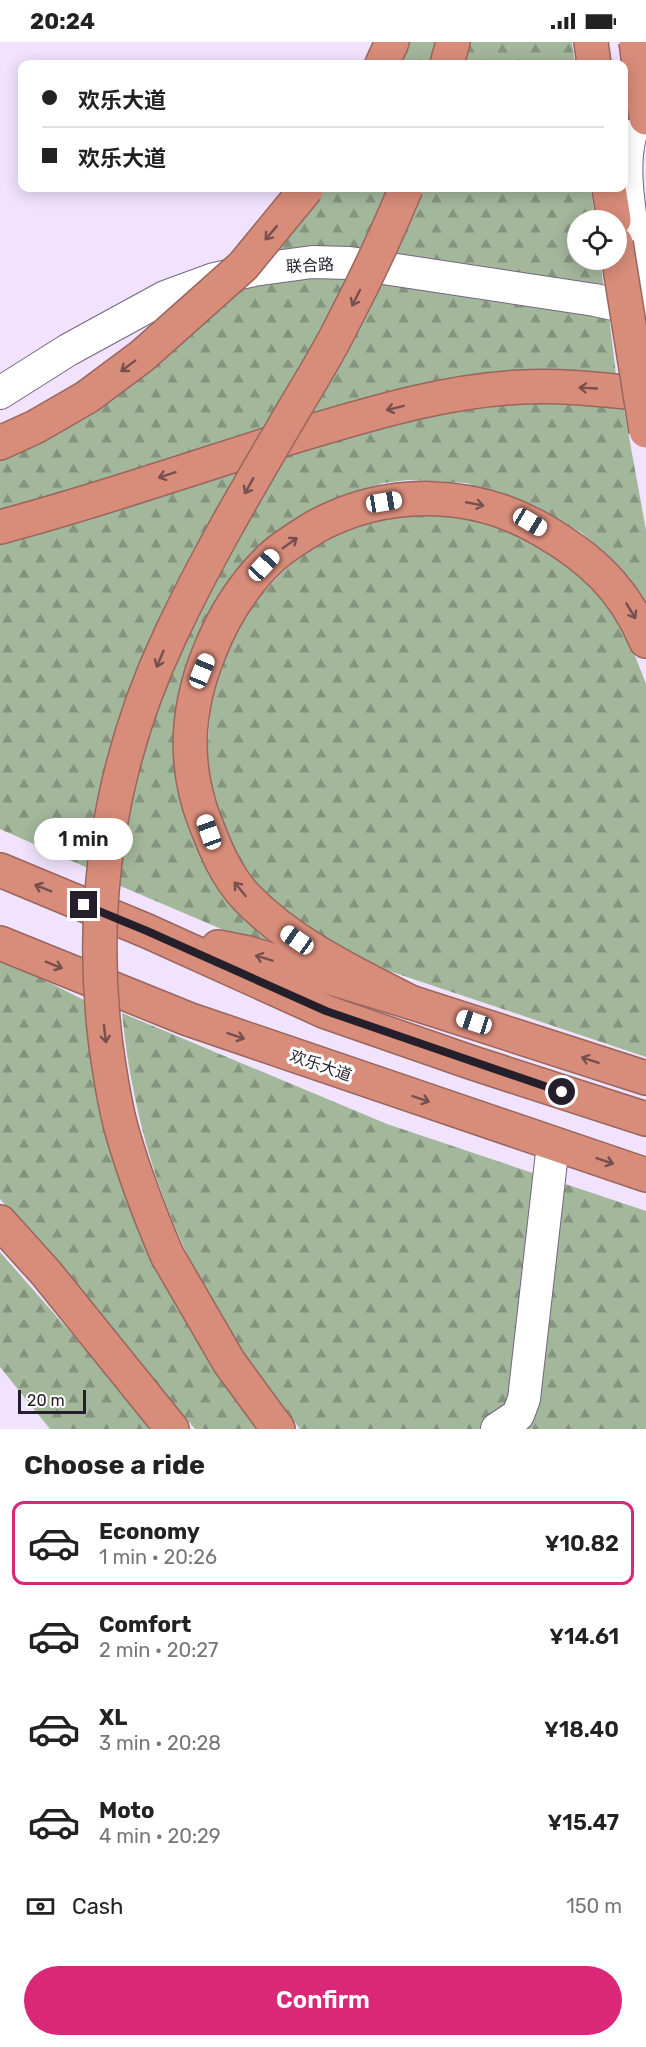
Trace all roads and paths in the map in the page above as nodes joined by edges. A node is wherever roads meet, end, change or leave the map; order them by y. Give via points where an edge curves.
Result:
1 (392, 42) edge
2 (453, 42) edge
3 (591, 42) edge
4 (636, 42) edge
5 (384, 60) edge
6 (448, 60) edge
7 (593, 60) edge
8 (646, 105) edge
9 (646, 118) edge
10 (628, 148) edge
11 (304, 192) edge
12 (404, 192) edge
13 (610, 192) edge
14 (628, 192) edge
15 (612, 210) edge
16 (620, 270) edge
17 (640, 309) edge
18 (0, 393) edge
19 (646, 394) edge
20 (646, 432) edge
21 (0, 443) edge
22 (0, 527) edge
23 (646, 641) edge
24 (0, 870) edge
25 (147, 931) junction
26 (0, 943) edge
27 (410, 1002) junction
28 (646, 1078) edge
29 (646, 1119) edge
30 (553, 1144) junction
31 (646, 1175) edge
32 (0, 1222) edge
33 (513, 1424) edge
34 (172, 1429) edge
35 (278, 1429) edge

1 - 5 highway
2 - 6 highway
3 - 7 highway
4 - 9 highway, bridge
8 - 10 street via 634,125
11 -> 21 highway, bridge via 243,266 142,356 87,397
12 -> 35 highway, bridge via 342,325 252,480 174,627 140,707 122,766 104,868 99,972 111,1080 121,1129 167,1255 229,1362
13 - 15 highway
14 - 17 street
16 - 20 highway, bridge
17 - 18 street, 联合路 via 350,263 294,264 214,279 165,297
19 -> 22 highway via 523,387 417,403
27 -> 23 highway via 344,968 276,925 245,896 224,868 196,791 189,733 202,671 237,597 274,555 334,517 362,507 412,498 453,500 493,507 530,522 568,545 597,567 618,590
25 -> 24 highway
27 -> 25 highway via 248,953
25 - 29 highway via 326,1011
26 -> 30 highway, 欢乐大道 via 188,1020
28 -> 27 highway
30 -> 31 highway, 欢乐大道
30 - 33 street via 524,1399
32 - 34 highway via 46,1272

